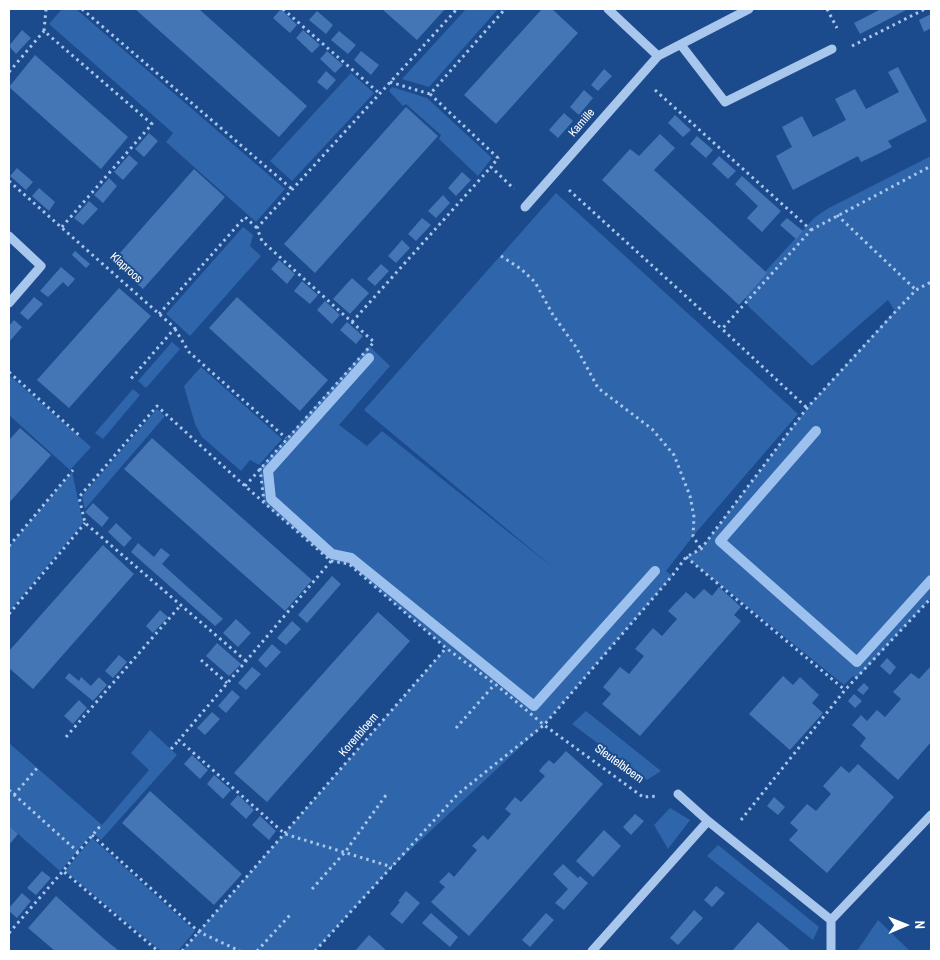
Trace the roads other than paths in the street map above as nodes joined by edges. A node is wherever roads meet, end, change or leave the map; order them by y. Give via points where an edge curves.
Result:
1 (608, 9) edge
2 (749, 9) edge
3 (681, 44) junction
4 (832, 49) road end
5 (658, 56) junction
6 (527, 205) road end
7 (9, 236) edge
8 (9, 303) edge
9 (678, 794) road end
10 (931, 815) edge
11 (708, 821) junction
12 (832, 920) junction
13 (592, 951) edge
14 (831, 951) edge

1 - 5 street
2 - 3 street, Kamille
3 - 4 street via 725,102
3 - 5 street, Kamille
5 - 6 street, Kamille
7 - 8 street via 41,266
9 - 11 street
10 - 12 street
11 - 12 street
11 - 13 street
12 - 14 street

